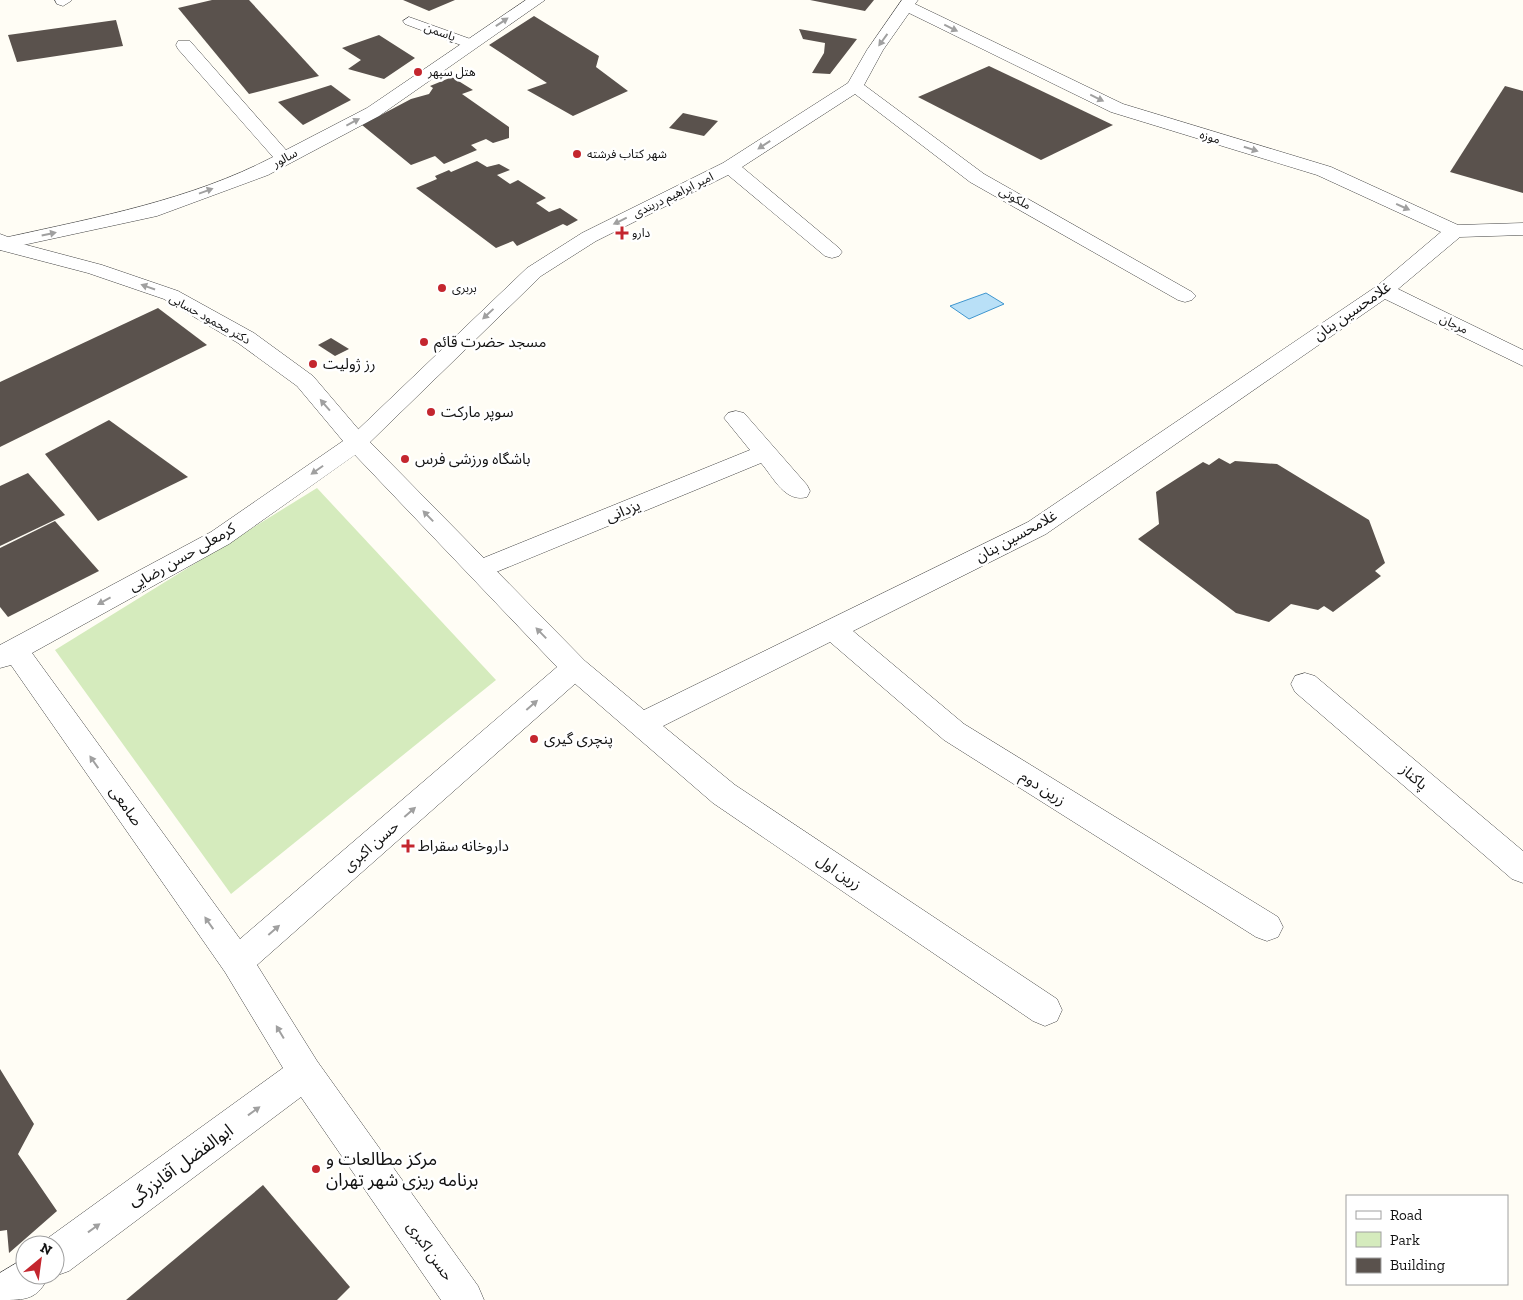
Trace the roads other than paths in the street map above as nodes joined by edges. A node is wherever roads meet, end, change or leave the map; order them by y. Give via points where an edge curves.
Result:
1 (536, 0) edge
2 (908, 3) edge
3 (410, 21) dead end
4 (184, 44) dead end
5 (471, 44) junction
6 (856, 86) junction
7 (284, 159) junction
8 (730, 167) junction
9 (1523, 229) edge
10 (1455, 231) junction
11 (0, 243) edge
12 (832, 252) dead end
13 (1384, 290) junction
14 (1184, 296) dead end
15 (1523, 359) edge
16 (736, 418) dead end
17 (357, 442) junction
18 (765, 453) junction
19 (798, 491) dead end
20 (480, 570) junction
21 (833, 629) junction
22 (7, 654) edge
23 (575, 668) junction
24 (1306, 684) dead end
25 (640, 724) junction
26 (1523, 870) edge
27 (1267, 927) dead end
28 (237, 962) junction
29 (1045, 1010) dead end
30 (305, 1073) junction
31 (65, 1250) edge
32 (16, 1285) edge
33 (0, 1297) edge
34 (464, 1300) edge

5 -> 1 street, سالور
2 -> 6 street, امیر ابراهیم دربندی via 875,50
2 -> 10 street, موزه via 1117,108 1324,171
3 - 5 lane, یاسمن
4 - 7 street
7 -> 5 street, سالور via 373,112
6 -> 8 street, امیر ابراهیم دربندی
6 - 14 street, ملکوتی via 977,178
11 -> 7 street, سالور via 150,212 261,171
8 - 12 street
8 -> 17 street, امیر ابراهیم دربندی via 589,236 534,272
9 - 10 street, موزه
10 - 13 street, غلامحسین بنان
17 -> 11 street, دکتر محمود حسابی via 305,381 246,338 179,300 95,269
13 - 15 street, مرجان
13 - 21 street, غلامحسین بنان via 1037,528
16 - 18 street
20 -> 17 street
17 -> 22 street, کرمعلی حسن رضایی via 220,538
18 - 19 street
18 - 20 street, یزدانی
23 -> 20 street
21 - 25 street, غلامحسین بنان
21 - 27 street, زرین دوم via 954,732
28 -> 22 street, صامعی
23 - 25 street
28 -> 23 street, حسن اکبری
24 - 26 street, پاکناز
25 - 29 street, زرین اول via 724,794
30 -> 28 street, حسن اکبری
31 -> 30 street, ابوالفضل آقابزرگی
30 - 34 street, حسن اکبری
32 - 33 street

